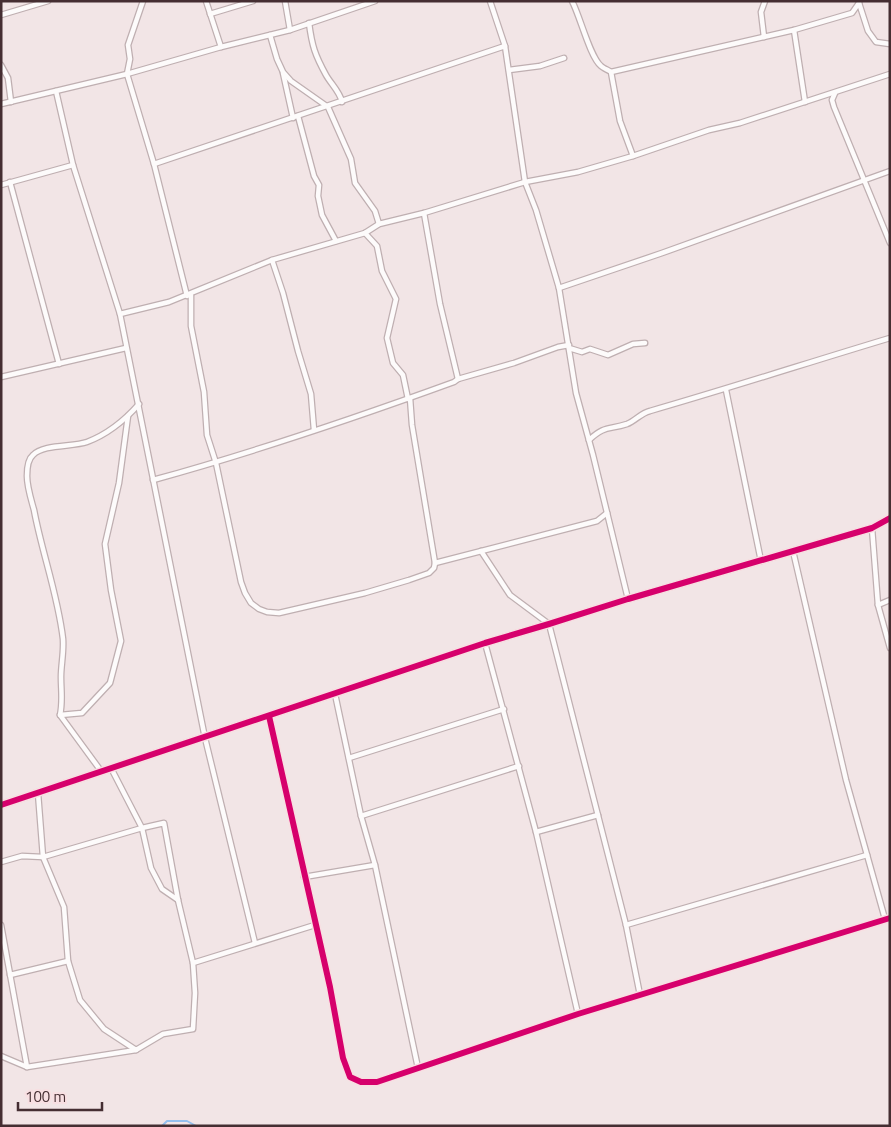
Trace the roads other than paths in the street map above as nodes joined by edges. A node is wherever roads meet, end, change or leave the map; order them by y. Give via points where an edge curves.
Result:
1 (48, 1) edge
2 (143, 1) edge
3 (206, 1) edge
4 (253, 1) edge
5 (285, 1) edge
6 (375, 1) edge
7 (490, 1) edge
8 (572, 1) edge
9 (765, 1) edge
10 (859, 2) edge
11 (362, 3) edge
12 (1, 14) edge
13 (210, 14) junction
14 (309, 23) junction
15 (290, 30) junction
16 (794, 30) junction
17 (270, 35) junction
18 (764, 37) junction
19 (890, 44) edge
20 (505, 46) junction
21 (221, 47) junction
22 (564, 58) dead end
23 (1, 65) edge
24 (509, 70) junction
25 (283, 72) junction
26 (611, 72) junction
27 (127, 74) junction
28 (890, 74) edge
29 (56, 91) junction
30 (835, 93) junction
31 (11, 102) junction
32 (342, 102) junction
33 (805, 102) junction
34 (1, 104) edge
35 (328, 107) junction
36 (296, 117) junction
37 (632, 156) junction
38 (154, 164) junction
39 (73, 165) junction
40 (890, 171) edge
41 (10, 182) junction
42 (525, 182) junction
43 (863, 182) junction
44 (1, 184) edge
45 (424, 213) junction
46 (379, 224) junction
47 (365, 233) junction
48 (336, 241) junction
49 (890, 243) edge
50 (272, 260) junction
51 (559, 288) junction
52 (189, 295) junction
53 (120, 314) junction
54 (890, 338) edge
55 (645, 343) dead end
56 (569, 347) junction
57 (126, 348) junction
58 (59, 364) junction
59 (1, 377) edge
60 (458, 378) junction
61 (726, 390) junction
62 (409, 398) junction
63 (139, 404) junction
64 (128, 416) junction
65 (314, 430) junction
66 (589, 440) junction
67 (216, 463) junction
68 (153, 480) junction
69 (607, 513) junction
70 (890, 518) edge
71 (872, 528) junction
72 (481, 551) junction
73 (793, 551) junction
74 (761, 560) junction
75 (435, 562) junction
76 (628, 599) junction
77 (890, 600) edge
78 (878, 604) junction
79 (549, 624) junction
80 (485, 643) junction
81 (890, 648) edge
82 (335, 694) junction
83 (504, 710) junction
84 (60, 715) junction
85 (269, 716) junction
86 (204, 738) junction
87 (349, 758) junction
88 (519, 766) junction
89 (111, 768) junction
90 (101, 771) junction
91 (38, 794) junction
92 (1, 806) edge
93 (361, 816) junction
94 (598, 816) junction
95 (142, 828) junction
96 (536, 832) junction
97 (867, 855) junction
98 (43, 857) junction
99 (1, 862) edge
100 (375, 865) junction
101 (304, 877) junction
102 (178, 900) junction
103 (887, 918) edge
104 (1, 925) edge
105 (315, 925) junction
106 (626, 925) junction
107 (255, 943) junction
108 (68, 961) junction
109 (193, 963) junction
110 (10, 975) junction
111 (640, 995) junction
112 (578, 1014) junction
113 (136, 1050) junction
114 (1, 1056) edge
115 (27, 1067) junction
116 (418, 1068) junction

1 - 12 street
2 - 27 street via 128,45
3 - 13 street
4 - 13 street
5 - 15 street
6 - 11 street
7 - 20 street
8 - 26 street via 600,66
9 - 18 street via 761,12
10 - 16 street via 852,14
10 - 19 street via 868,31 876,42
11 - 14 street
13 - 21 street
14 - 15 street
14 - 32 street via 312,46
15 - 17 street
16 - 18 street
16 - 33 street
17 - 21 street
17 - 25 street
18 - 26 street
20 - 24 street
20 - 32 street
21 - 27 street
22 - 24 street via 540,66
23 - 31 street via 8,78
24 - 42 street
25 - 35 street
25 - 36 street
26 - 37 street via 620,121
27 - 29 street
27 - 38 street
28 - 30 street
29 - 31 street
29 - 39 street
30 - 33 street
30 - 43 street via 834,107
31 - 34 street
32 - 35 street
33 - 37 street
35 - 36 street
35 - 46 street via 351,159 355,183 375,212
36 - 38 street
36 - 48 street via 319,185 322,215
37 - 42 street via 578,172
38 - 52 street
39 - 41 street
39 - 53 street
40 - 43 street
41 - 44 street
41 - 58 street
42 - 45 street
42 - 51 street
43 - 49 street
43 - 51 street
45 - 46 street
45 - 60 street via 440,304
46 - 47 street
47 - 48 street
47 - 62 street via 377,246 382,271 396,299 387,338 393,363 403,375
48 - 50 street
50 - 52 street
50 - 65 street via 311,394
51 - 56 street
52 - 53 street
52 - 67 street via 191,326 204,392 207,435
53 - 57 street
54 - 61 street
55 - 56 street via 633,344 608,355
56 - 60 street via 558,347
56 - 66 street via 576,393
57 - 58 street
57 - 63 street
58 - 59 street
60 - 62 street
61 - 66 street via 648,411 628,424 598,431
61 - 74 street
62 - 65 street
62 - 75 street
63 - 64 street
63 - 68 street
64 - 84 street via 119,483 105,544 121,641 110,683 82,713
64 - 84 street via 103,435 86,442 42,449 29,461 27,478 63,640
65 - 67 street
66 - 69 street
67 - 68 street
67 - 75 street via 241,582 251,603 259,609 279,613 365,593 429,573
68 - 86 street
69 - 72 street via 597,521
69 - 76 street
70 - 71 street
71 - 73 street
71 - 78 street
72 - 75 street
72 - 79 street via 510,595
73 - 74 street
73 - 97 street via 846,780
74 - 76 street
76 - 79 street
77 - 78 street
78 - 81 street
79 - 80 street
79 - 94 street
80 - 82 street
80 - 83 street
82 - 85 street
82 - 87 street
83 - 87 street
83 - 88 street
84 - 90 street
85 - 86 street
85 - 101 street
86 - 89 street
86 - 107 street
87 - 93 street
88 - 93 street
88 - 96 street
89 - 90 street
89 - 95 street
90 - 91 street
91 - 92 street
91 - 98 street
93 - 100 street
94 - 96 street
94 - 106 street
95 - 98 street
95 - 102 street via 154,875 162,889
95 - 102 street via 164,823
96 - 112 street
97 - 103 street
97 - 106 street
98 - 99 street via 22,856
98 - 108 street via 64,908
100 - 101 street
100 - 116 street
101 - 105 street
102 - 109 street
103 - 111 street
104 - 110 street
105 - 107 street
105 - 116 street via 343,1058 350,1077 361,1082 377,1082
106 - 111 street
107 - 109 street
108 - 110 street
108 - 113 street via 80,1000 104,1029
109 - 113 street via 192,1029 163,1034
110 - 115 street
111 - 112 street
112 - 116 street
113 - 115 street
114 - 115 street

